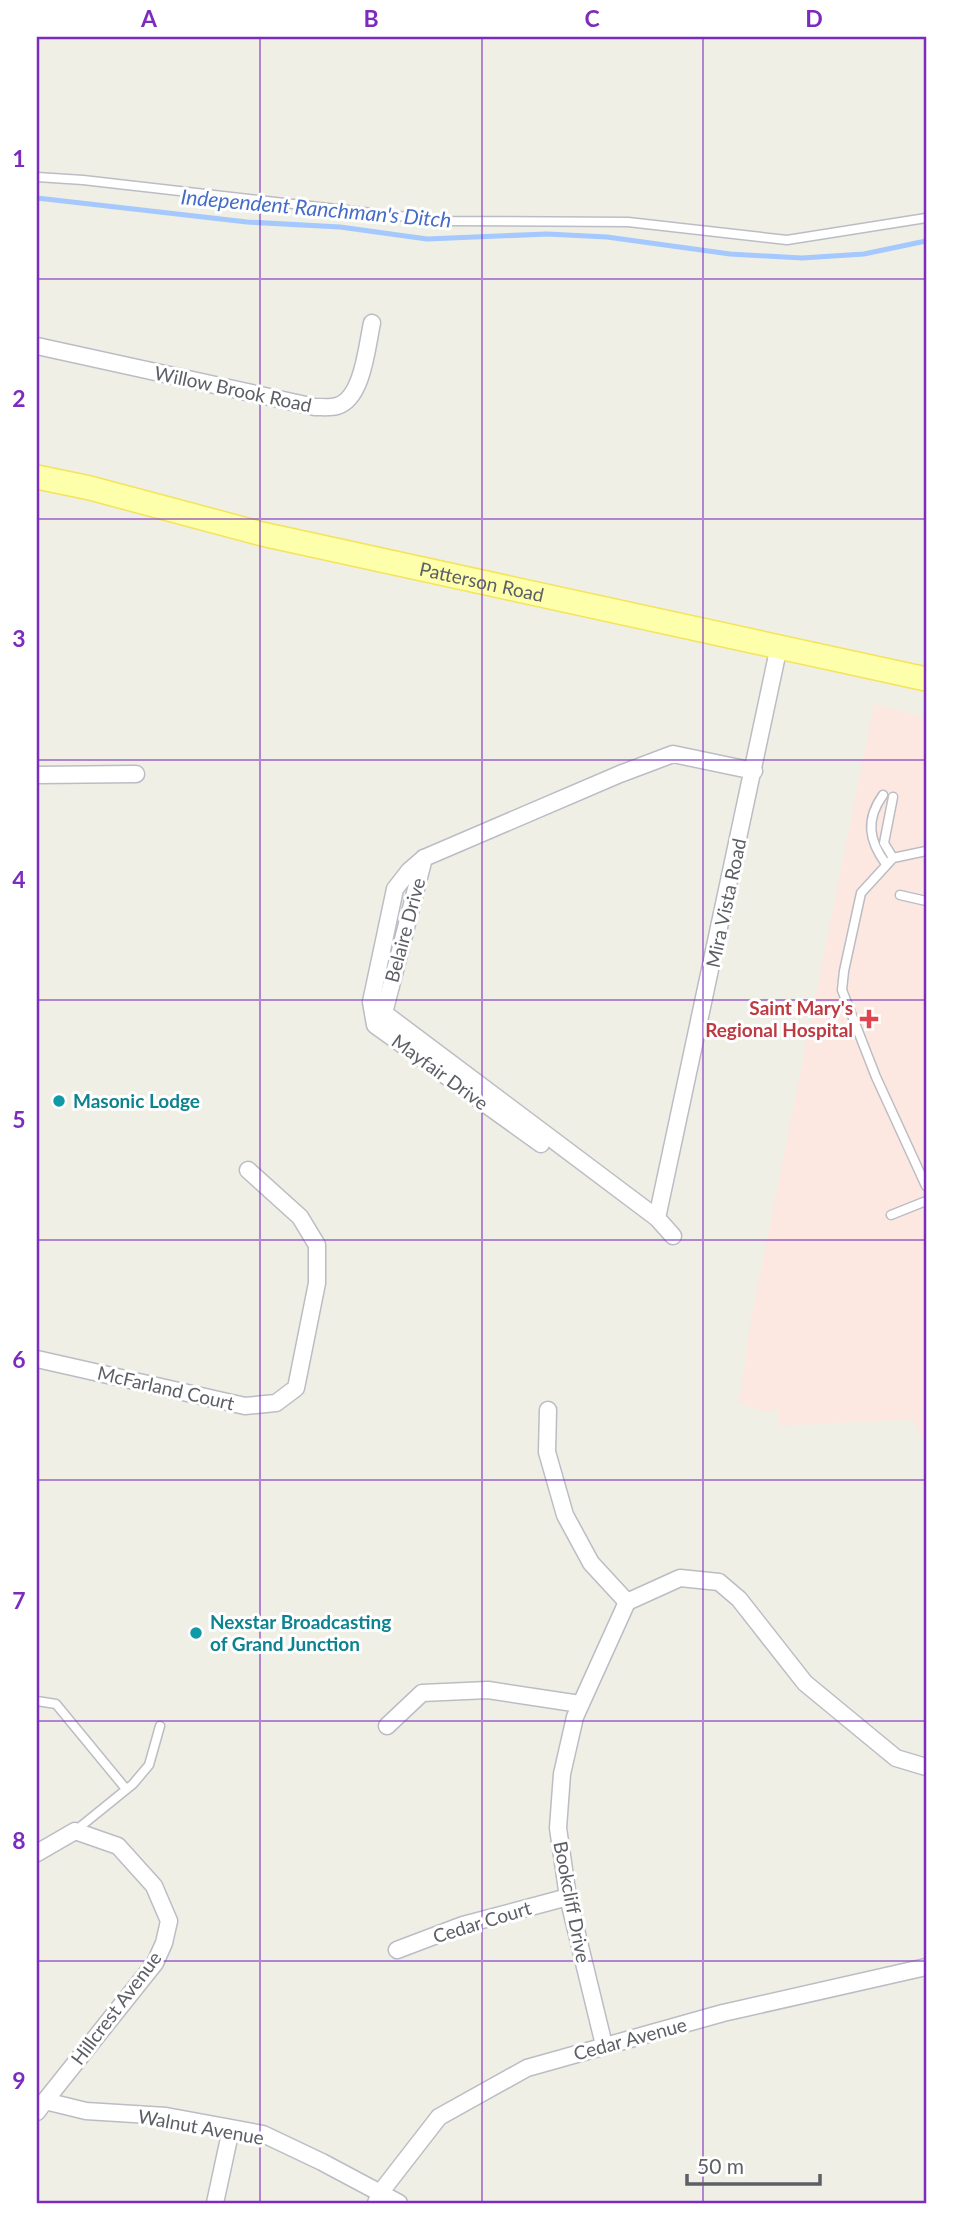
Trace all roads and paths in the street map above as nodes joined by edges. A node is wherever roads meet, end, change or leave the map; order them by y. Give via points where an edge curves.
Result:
1 (37, 177) edge
2 (926, 218) edge
3 (372, 323) dead end
4 (37, 346) edge
5 (37, 477) edge
6 (779, 646) junction
7 (926, 680) edge
8 (754, 771) junction
9 (136, 774) dead end
10 (37, 775) edge
11 (926, 851) edge
12 (893, 858) junction
13 (886, 864) junction
14 (900, 895) dead end
15 (926, 901) edge
16 (248, 1170) dead end
17 (926, 1186) edge
18 (926, 1201) edge
19 (891, 1215) dead end
20 (657, 1218) junction
21 (673, 1236) dead end
22 (37, 1359) edge
23 (548, 1410) dead end
24 (627, 1602) junction
25 (37, 1701) edge
26 (580, 1704) junction
27 (160, 1726) dead end
28 (387, 1726) dead end
29 (926, 1767) edge
30 (126, 1789) junction
31 (75, 1831) junction
32 (37, 1853) edge
33 (568, 1898) junction
34 (397, 1950) dead end
35 (926, 1967) edge
36 (604, 2045) junction
37 (41, 2107) edge
38 (231, 2129) junction
39 (378, 2198) edge
40 (215, 2203) edge
41 (399, 2203) edge

1 - 2 lane via 443,221 628,222 787,240
3 - 4 street, Willow Brook Road via 361,377 351,396 339,406 315,407
5 - 6 main road, Patterson Road via 261,534
6 - 7 main road, Patterson Road
6 - 8 street, Mira Vista Road
8 - 20 street, Mira Vista Road
8 - 20 street, Belaire Drive via 673,754 424,858 384,1013
9 - 10 street
11 - 12 lane
12 - 13 lane
12 - 13 lane via 884,843 888,797 876,805 871,835
13 - 17 lane via 858,902 842,990
14 - 15 lane
16 - 22 street, McFarland Court via 300,1217 317,1245 317,1283 296,1388 276,1403 245,1406
18 - 19 lane
20 - 21 street
23 - 24 street via 547,1452 565,1515 591,1563
24 - 26 street, Bookcliff Drive
24 - 29 street via 680,1578 719,1582 739,1599 805,1683 896,1758
25 - 30 lane via 56,1704
26 - 28 street via 488,1690 422,1693
26 - 33 street, Bookcliff Drive via 562,1774 558,1828
27 - 30 lane via 149,1765
30 - 31 lane
31 - 32 street
31 - 37 street, Hillcrest Avenue via 118,1846 154,1886 169,1921 155,1963
33 - 34 street, Cedar Court via 463,1925
33 - 36 street, Bookcliff Drive
35 - 36 street, Cedar Avenue
36 - 39 street, Cedar Avenue via 527,2068 439,2117
37 - 38 street, Walnut Avenue via 166,2116
38 - 39 street, Walnut Avenue via 263,2134 322,2162
38 - 40 street
39 - 41 street, Walnut Avenue

